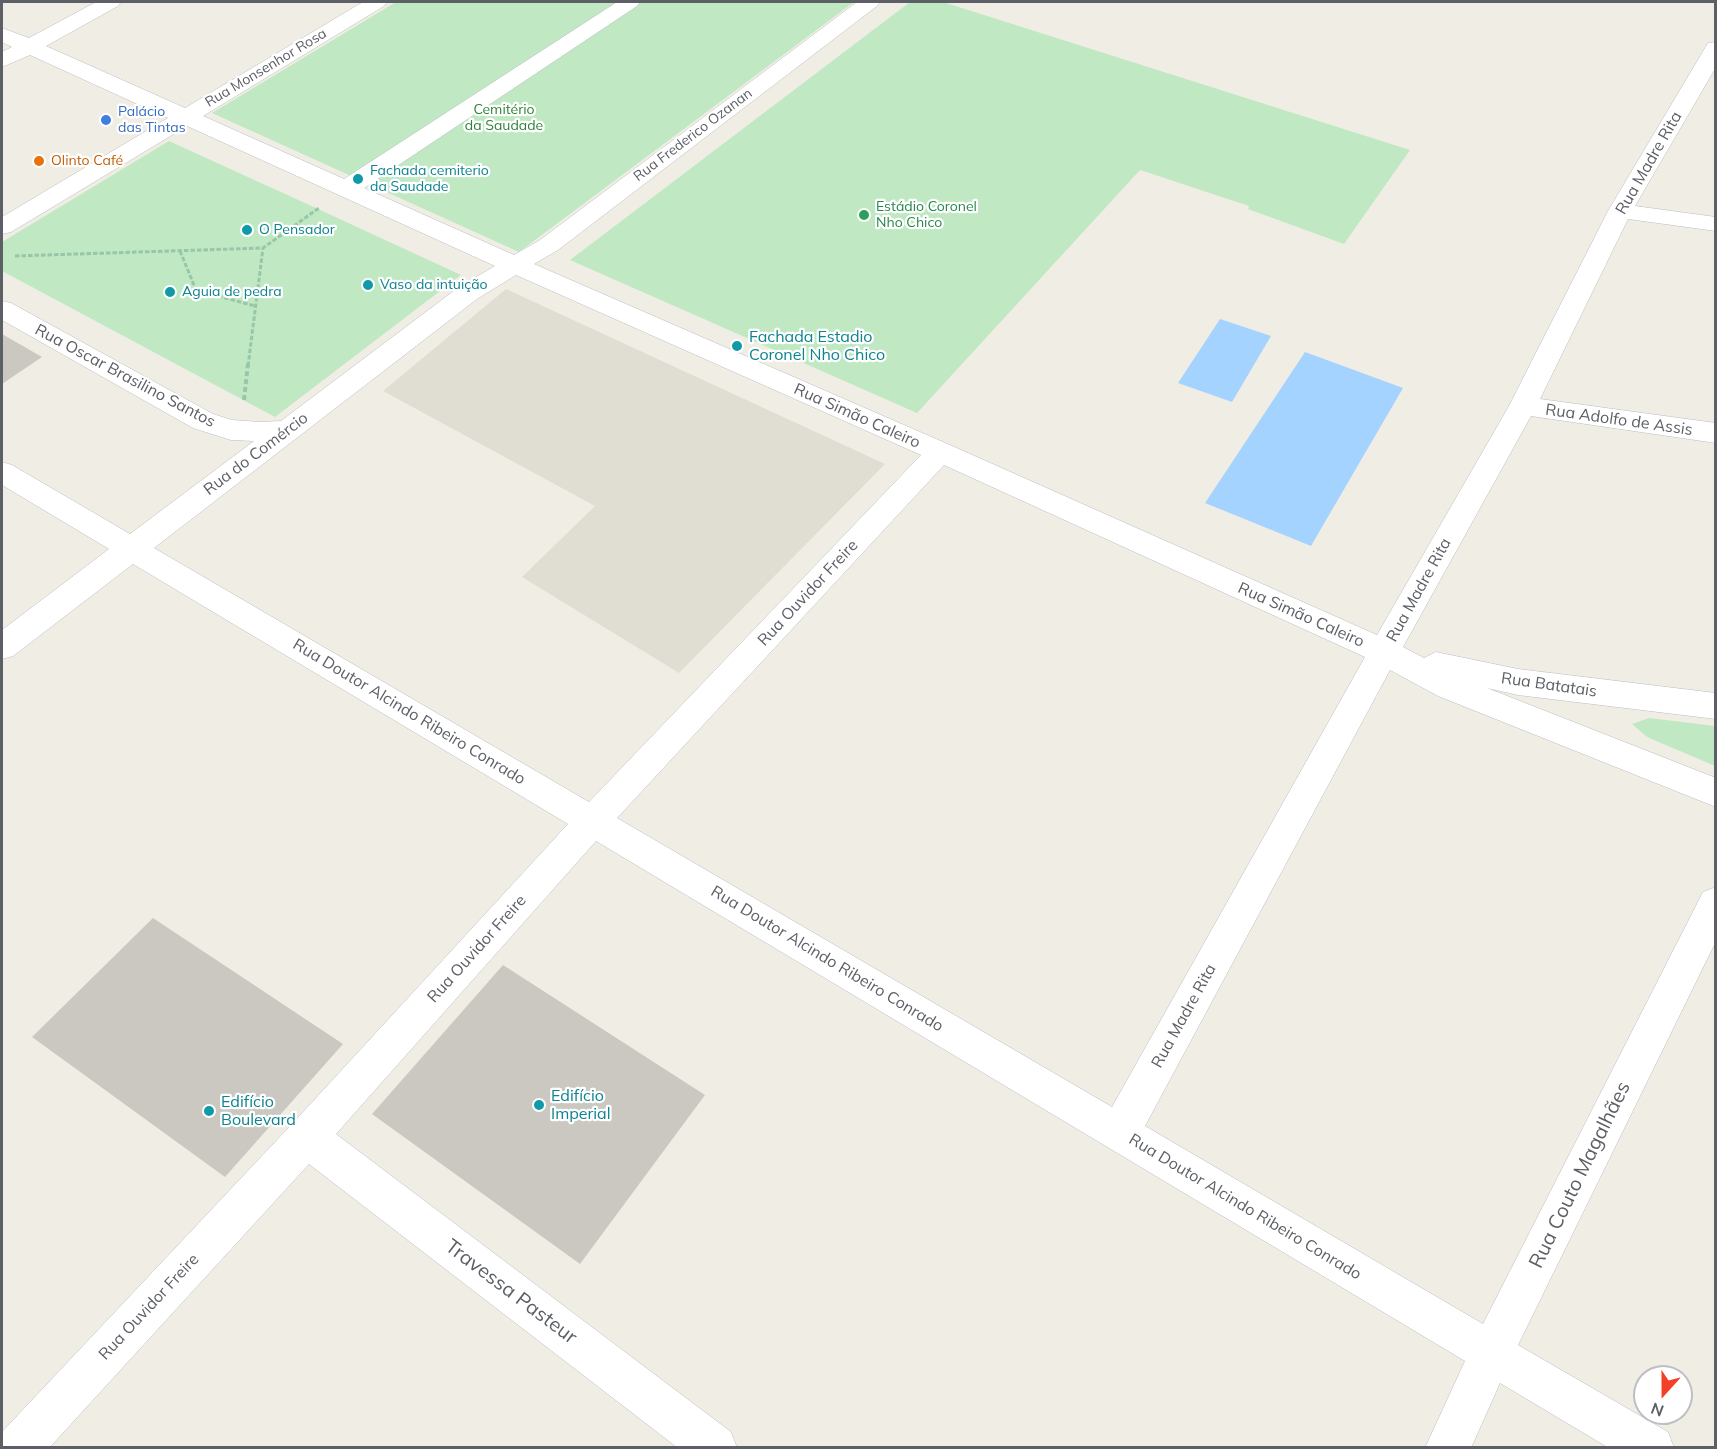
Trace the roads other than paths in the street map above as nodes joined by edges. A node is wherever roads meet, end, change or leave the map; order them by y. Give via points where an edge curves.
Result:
1 (111, 2) edge
2 (377, 2) edge
3 (630, 2) edge
4 (870, 2) edge
5 (2, 34) edge
6 (29, 46) junction
7 (1716, 48) edge
8 (2, 61) edge
9 (186, 116) junction
10 (346, 189) junction
11 (1620, 211) junction
12 (1716, 224) edge
13 (2, 226) edge
14 (514, 265) junction
15 (2, 309) edge
16 (1523, 406) junction
17 (287, 430) junction
18 (1716, 433) edge
19 (940, 453) junction
20 (2, 472) edge
21 (132, 549) junction
22 (2, 647) edge
23 (1384, 652) junction
24 (1716, 706) edge
25 (1716, 793) edge
26 (592, 821) junction
27 (1716, 903) edge
28 (1120, 1132) junction
29 (307, 1137) junction
30 (1491, 1354) junction
31 (18, 1448) edge
32 (715, 1448) edge
33 (1447, 1448) edge
34 (1652, 1448) edge

1 - 6 street
2 - 9 street, Rua Monsenhor Rosa
3 - 10 street
4 - 14 street, Rua Frederico Ozanan via 549,245
5 - 6 street, Rua Simão Caleiro
6 - 8 street
6 - 9 street, Rua Simão Caleiro
7 - 11 street, Rua Madre Rita
9 - 10 street, Rua Simão Caleiro
9 - 13 street, Rua Monsenhor Rosa
10 - 14 street, Rua Simão Caleiro
11 - 12 street
11 - 16 street, Rua Madre Rita
14 - 17 street, Rua do Comércio via 468,293
14 - 19 street, Rua Simão Caleiro
15 - 17 street, Rua Oscar Brasilino Santos via 203,421 231,430
16 - 18 street, Rua Adolfo de Assis
16 - 23 street, Rua Madre Rita
17 - 21 street, Rua do Comércio
19 - 23 street, Rua Simão Caleiro
19 - 26 street, Rua Ouvidor Freire
20 - 21 street, Rua Doutor Alcindo Ribeiro Conrado
21 - 22 street, Rua do Comércio
21 - 26 street, Rua Doutor Alcindo Ribeiro Conrado
23 - 24 street, Rua Batatais via 1518,682
23 - 25 street, Rua Simão Caleiro via 1449,687
23 - 28 street, Rua Madre Rita
26 - 28 street, Rua Doutor Alcindo Ribeiro Conrado
26 - 29 street, Rua Ouvidor Freire
27 - 30 street, Rua Couto Magalhães
28 - 30 street, Rua Doutor Alcindo Ribeiro Conrado
29 - 31 street, Rua Ouvidor Freire
29 - 32 street, Travessa Pasteur
30 - 33 street, Rua Couto Magalhães
30 - 34 street, Rua Doutor Alcindo Ribeiro Conrado

